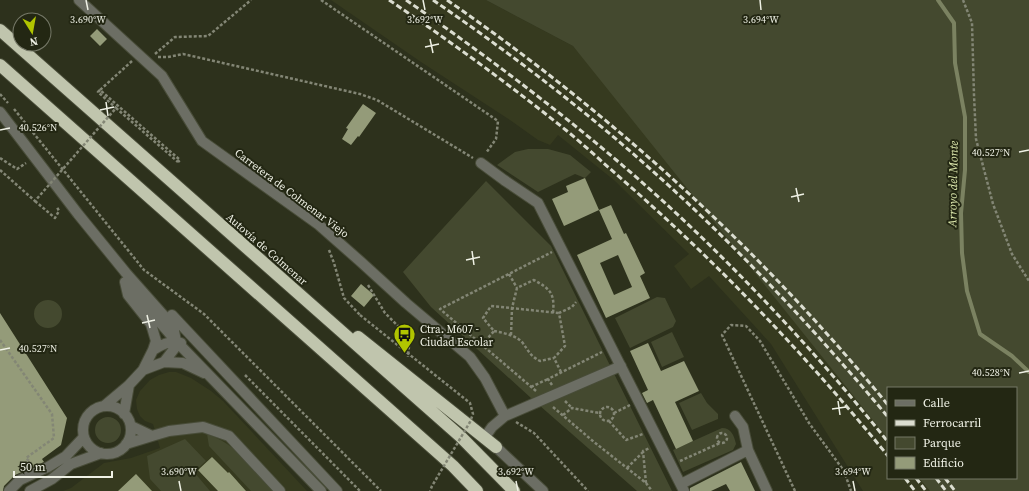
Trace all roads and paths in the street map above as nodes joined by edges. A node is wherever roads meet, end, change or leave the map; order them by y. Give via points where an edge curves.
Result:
1 (79, 0) edge
2 (251, 0) edge
3 (321, 0) edge
4 (963, 0) edge
5 (0, 30) edge
6 (139, 54) junction
7 (0, 65) edge
8 (99, 91) junction
9 (0, 94) edge
10 (116, 108) junction
11 (0, 112) edge
12 (0, 158) edge
13 (28, 162) dead end
14 (481, 163) junction
15 (0, 170) edge
16 (35, 201) junction
17 (78, 214) junction
18 (55, 218) dead end
19 (326, 244) dead end
20 (562, 247) junction
21 (258, 259) junction
22 (509, 274) junction
23 (367, 281) dead end
24 (1029, 281) edge
25 (125, 282) junction
26 (518, 288) junction
27 (584, 293) junction
28 (512, 308) junction
29 (553, 313) junction
30 (559, 313) junction
31 (494, 331) junction
32 (511, 335) junction
33 (0, 340) edge
34 (176, 341) junction
35 (482, 345) junction
36 (153, 350) junction
37 (408, 357) dead end
38 (554, 358) junction
39 (164, 362) junction
40 (621, 366) junction
41 (143, 370) junction
42 (561, 372) dead end
43 (244, 373) dead end
44 (209, 375) junction
45 (548, 379) dead end
46 (130, 385) junction
47 (531, 387) junction
48 (545, 399) junction
49 (638, 401) junction
50 (104, 406) junction
51 (599, 413) junction
52 (614, 413) junction
53 (124, 414) junction
54 (563, 415) junction
55 (505, 416) junction
56 (735, 416) dead end
57 (609, 421) junction
58 (131, 426) junction
59 (653, 430) junction
60 (152, 436) junction
61 (84, 437) junction
62 (484, 437) junction
63 (289, 441) junction
64 (659, 443) junction
65 (720, 443) dead end
66 (126, 444) junction
67 (496, 447) joint
68 (748, 450) junction
69 (643, 451) junction
70 (101, 453) junction
71 (671, 465) junction
72 (627, 468) junction
73 (38, 471) junction
74 (646, 483) junction
75 (682, 488) edge
76 (9, 491) edge
77 (30, 491) edge
78 (280, 491) edge
79 (321, 491) edge
80 (337, 491) edge
81 (360, 491) edge
82 (381, 491) edge
83 (430, 491) edge
84 (477, 491) edge
85 (514, 491) edge
86 (543, 491) edge
87 (588, 491) edge
88 (652, 491) edge
89 (767, 491) edge
90 (795, 491) edge
91 (851, 491) edge

1 - 6 street, Carretera de Colmenar Viejo
2 - 14 path via 208,36 175,37 153,56 183,54 360,94 377,100
3 - 14 path via 498,121 496,139
4 - 24 path via 972,23 976,139 993,204 1012,254
5 - 21 highway, Autovía de Colmenar
6 - 8 path
6 - 55 street, Carretera de Colmenar Viejo via 162,76 202,141 319,225 470,358 485,378
7 - 84 highway via 447,460
8 - 10 path
8 - 10 path, bridge via 180,160 178,162
9 - 82 path via 144,270 204,314
10 - 16 path, bridge
11 - 17 street
12 - 13 path via 17,169
14 - 20 street via 538,203
15 - 16 path, bridge
16 - 18 path
17 - 25 street
17 - 34 street via 173,326
17 - 63 street
19 - 83 path, bridge via 344,298 360,315 470,403 470,422
20 - 22 path
20 - 27 street
21 - 62 highway
21 - 85 highway, Autovía de Colmenar via 461,437
22 - 26 path
22 - 35 path via 440,309
23 - 37 path via 385,313 405,333 409,346
25 - 34 street
25 - 36 street via 128,295 151,324 156,341
26 - 28 path
26 - 29 path via 534,280 548,288 554,302
27 - 30 path via 572,307
27 - 40 street
28 - 29 path
28 - 31 path via 490,306 483,318
28 - 32 path
29 - 30 path
30 - 38 path via 565,346
31 - 32 path
31 - 35 path
32 - 38 path via 521,341 532,357 540,361
33 - 73 path via 52,414 54,438 26,458
34 - 36 street
34 - 39 street via 174,349
34 - 44 street
34 - 63 street via 194,347 266,426
35 - 47 path
36 - 41 street
38 - 42 path
39 - 41 street
39 - 44 street via 184,363
40 - 48 street
40 - 49 street
41 - 46 street
43 - 81 path
44 - 79 street
45 - 47 path
46 - 50 street
46 - 53 street
47 - 48 path
48 - 54 path
48 - 55 street
49 - 52 path
49 - 59 street
50 - 53 street via 120,410
50 - 61 street via 96,409 85,420
51 - 52 path via 607,407
51 - 54 path via 572,408
51 - 57 path via 602,420
52 - 57 path via 614,417
53 - 58 street
54 - 72 path
55 - 62 street
55 - 87 path via 534,433
56 - 68 street via 743,427
57 - 59 path via 626,440
58 - 60 street
58 - 66 street
59 - 64 street
60 - 66 street
60 - 78 street via 203,427 229,436
61 - 70 street via 94,450
61 - 73 street via 66,456
62 - 67 highway
63 - 80 street
64 - 69 path
64 - 71 street
65 - 71 path
66 - 70 street via 112,453
67 - 86 street
68 - 75 street
68 - 89 street
69 - 72 path
69 - 74 path
70 - 77 street via 71,464 52,479
71 - 75 street
72 - 74 path
73 - 76 street via 20,480
74 - 88 path
90 - 91 path via 722,335 731,325 746,326 760,341 809,424 844,471

